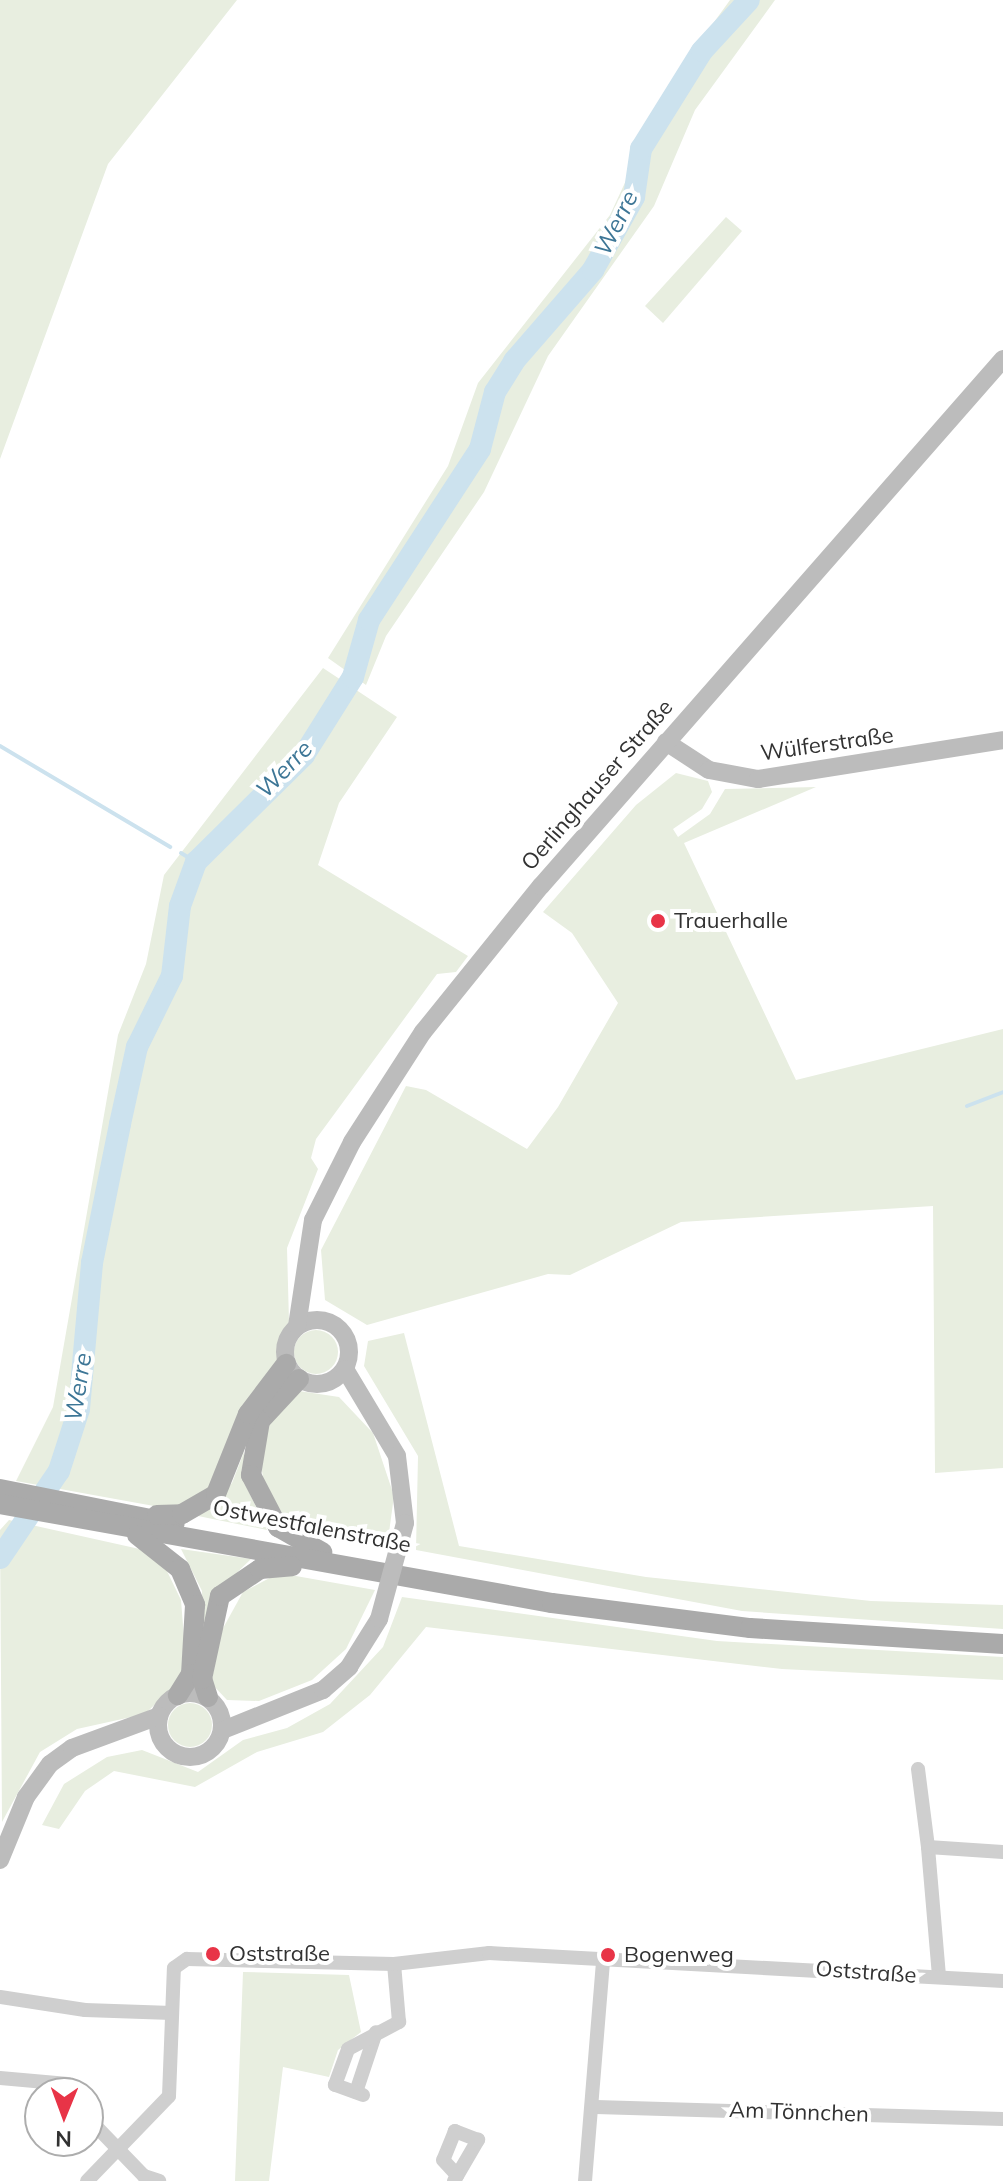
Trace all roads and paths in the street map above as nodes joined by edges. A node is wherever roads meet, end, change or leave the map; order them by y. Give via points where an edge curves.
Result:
1 (1003, 359) edge
2 (1003, 740) edge
3 (666, 742) junction
4 (302, 1288) junction
5 (322, 1320) junction
6 (297, 1326) junction
7 (345, 1369) junction
8 (292, 1372) junction
9 (330, 1382) junction
10 (363, 1402) junction
11 (0, 1489) edge
12 (0, 1504) edge
13 (112, 1518) junction
14 (321, 1558) junction
15 (1003, 1644) edge
16 (178, 1695) junction
17 (214, 1704) junction
18 (159, 1716) junction
19 (258, 1717) junction
20 (223, 1730) junction
21 (123, 1734) junction
22 (161, 1738) junction
23 (918, 1769) dead end
24 (928, 1847) junction
25 (1003, 1852) edge
26 (0, 1860) edge
27 (603, 1960) junction
28 (394, 1964) junction
29 (939, 1976) junction
30 (1003, 1981) edge
31 (0, 1997) edge
32 (172, 2013) junction
33 (376, 2032) junction
34 (0, 2078) edge
35 (24, 2083) edge
36 (596, 2107) junction
37 (1003, 2119) edge
38 (104, 2134) edge
39 (119, 2149) junction
40 (87, 2181) edge
41 (159, 2181) edge
42 (585, 2181) edge

1 - 3 main road, Oerlinghauser Straße
2 - 3 main road, Wülferstraße via 758,779 709,770
3 - 4 main road, Oerlinghauser Straße via 396,1069 313,1220
4 - 5 main road
4 - 6 main road, Oerlinghauser Straße
5 - 6 main road
5 - 7 main road via 346,1338
6 - 8 main road via 287,1339
7 - 9 main road
7 - 10 main road
8 - 9 main road
8 - 13 main road via 248,1414 225,1479 209,1500 182,1514
8 - 14 main road via 260,1421 251,1475 278,1527
9 - 10 main road
10 - 19 main road, bridge via 397,1456 405,1523 379,1619 349,1667 323,1690
11 - 13 main road, Ostwestfalenstraße
12 - 13 main road, Ostwestfalenstraße
13 - 14 main road, Ostwestfalenstraße
13 - 16 main road via 180,1569 191,1593 196,1640 191,1674
14 - 15 main road, Ostwestfalenstraße via 614,1610 792,1632
14 - 17 main road via 260,1569 225,1589 209,1633 202,1679
16 - 17 main road
16 - 18 main road
17 - 19 main road
17 - 20 main road
18 - 21 main road
18 - 22 main road
19 - 20 main road
20 - 22 main road via 208,1752 190,1757
21 - 22 main road
21 - 26 main road via 72,1748 50,1764 26,1797
23 - 24 street
24 - 25 street
24 - 29 street
27 - 28 street, Oststraße via 489,1953
27 - 29 street, Oststraße
27 - 36 street
28 - 32 street, Oststraße via 187,1959 174,1968
28 - 33 street via 399,2022
29 - 30 street, Oststraße
31 - 32 street
32 - 39 street via 169,2096
33 - 33 street via 360,2093 335,2085 348,2049
34 - 35 street
36 - 37 street, Am Tönnchen
36 - 42 street
38 - 39 street
39 - 40 street
39 - 41 street

